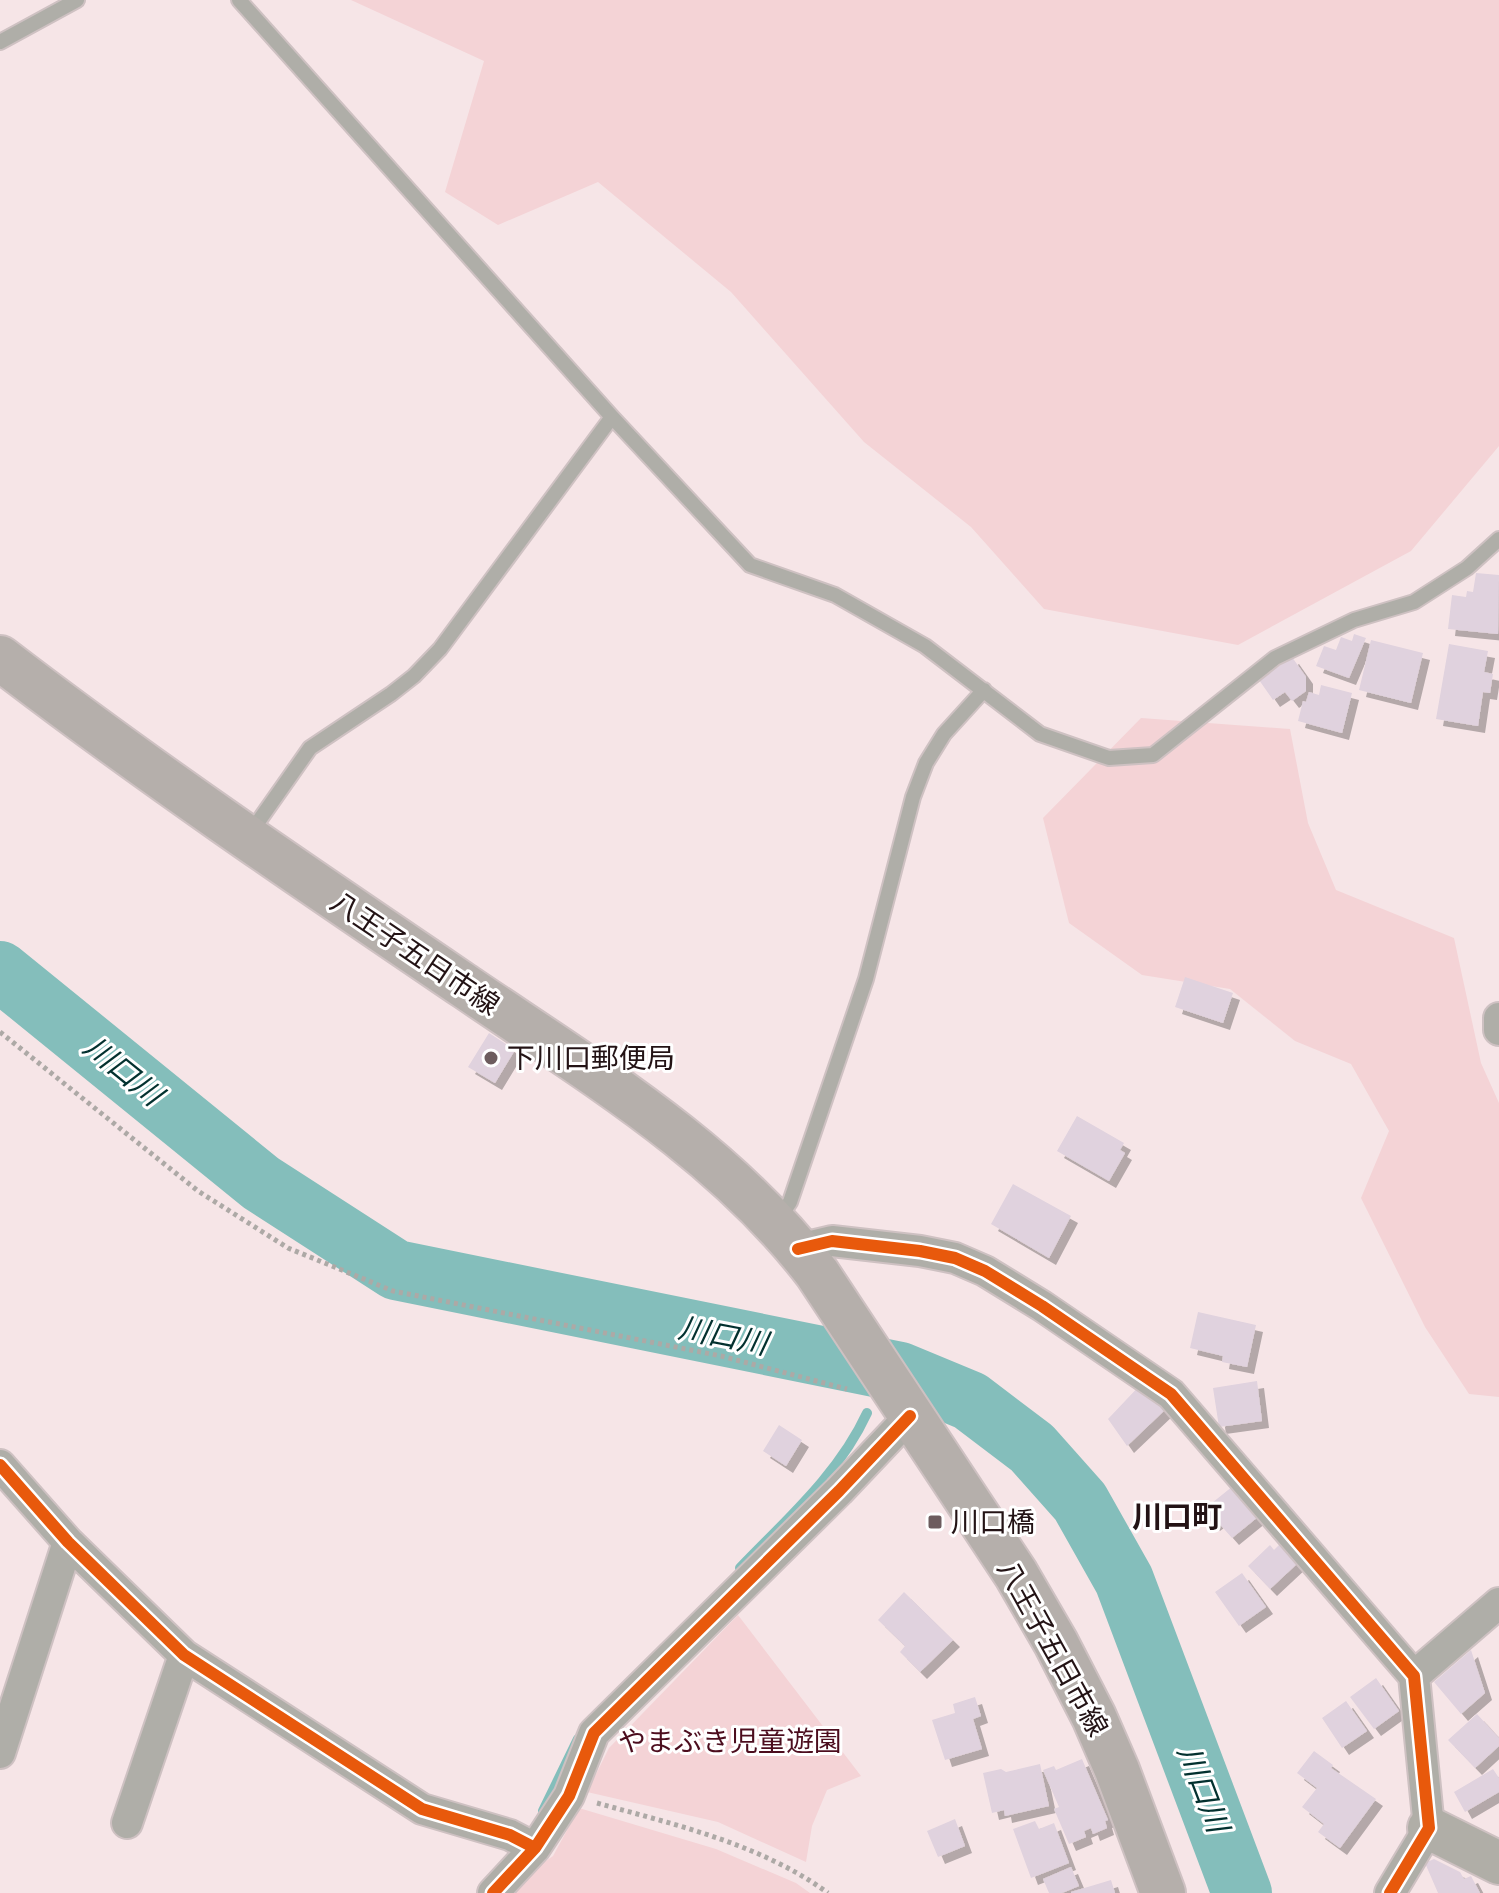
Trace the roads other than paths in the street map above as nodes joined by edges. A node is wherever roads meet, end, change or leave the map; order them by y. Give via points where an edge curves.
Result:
1 (77, 0) edge
2 (239, 0) edge
3 (0, 42) edge
4 (612, 417) junction
5 (1499, 539) edge
6 (0, 658) edge
7 (984, 690) junction
8 (247, 838) junction
9 (1499, 1018) edge
10 (1499, 1030) edge
11 (797, 1249) junction
12 (910, 1416) junction
13 (0, 1465) edge
14 (68, 1542) junction
15 (1499, 1603) edge
16 (184, 1655) junction
17 (1414, 1676) junction
18 (1, 1747) edge
19 (127, 1823) dead end
20 (1429, 1828) junction
21 (535, 1848) junction
22 (1499, 1863) edge
23 (493, 1893) edge
24 (1163, 1893) edge
25 (1390, 1893) edge

1 - 3 lane
2 - 4 lane
4 - 7 lane via 750,565 835,595 925,646
4 - 8 lane via 440,649 391,694 310,748
5 - 7 lane via 1467,568 1414,602 1354,620 1275,658 1153,755 1109,758 1040,734
6 - 8 main road, 八王子五日市線
7 - 11 lane via 944,734 913,797 866,979 790,1202
8 - 11 main road, 八王子五日市線 via 656,1118 726,1175
9 - 10 street
11 - 12 main road, 八王子五日市線
11 - 17 street via 832,1241 955,1258 1042,1306 1171,1394
12 - 21 street via 594,1733 569,1796
12 - 24 main road, 八王子五日市線 via 1056,1643 1112,1757
13 - 14 street
14 - 16 street
14 - 18 street
15 - 17 street
16 - 19 street
16 - 21 street via 422,1809 510,1835
17 - 20 street
20 - 22 street
20 - 25 street
21 - 23 street

